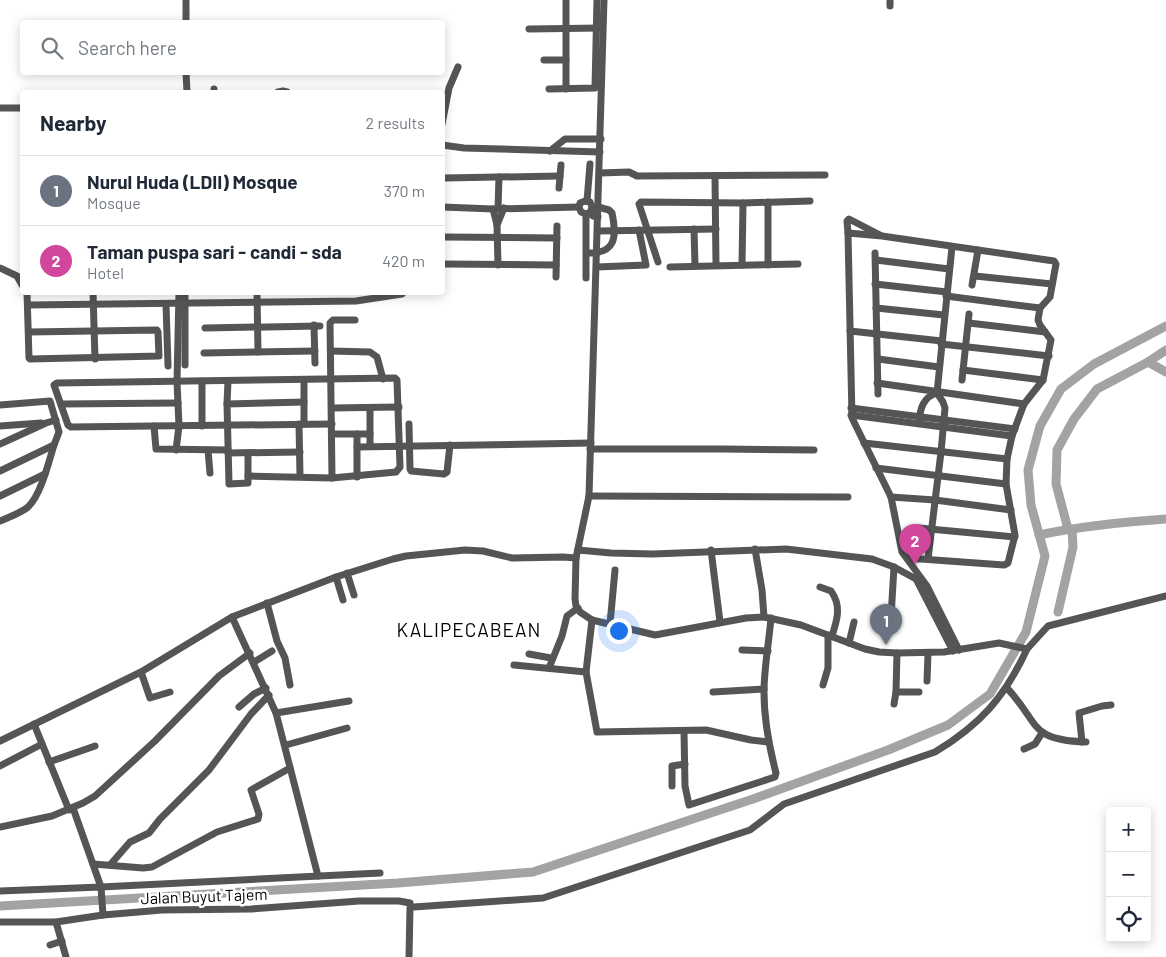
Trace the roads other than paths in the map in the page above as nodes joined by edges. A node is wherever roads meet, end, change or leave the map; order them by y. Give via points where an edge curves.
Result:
1 (186, 0) edge
2 (566, 0) edge
3 (597, 0) edge
4 (604, 0) edge
5 (186, 20) edge
6 (566, 28) junction
7 (600, 28) junction
8 (529, 29) dead end
9 (544, 60) dead end
10 (566, 60) junction
11 (458, 67) dead end
12 (186, 75) edge
13 (599, 88) junction
14 (549, 89) dead end
15 (566, 89) junction
16 (185, 90) edge
17 (0, 108) edge
18 (20, 108) edge
19 (445, 109) edge
20 (601, 139) junction
21 (445, 145) edge
22 (550, 151) junction
23 (600, 152) junction
24 (590, 164) dead end
25 (561, 165) dead end
26 (600, 173) junction
27 (824, 175) dead end
28 (560, 176) junction
29 (499, 177) junction
30 (715, 177) junction
31 (445, 178) dead end
32 (559, 188) dead end
33 (588, 201) junction
34 (810, 201) dead end
35 (768, 202) junction
36 (599, 203) junction
37 (716, 203) junction
38 (743, 203) junction
39 (445, 207) edge
40 (579, 207) junction
41 (498, 209) junction
42 (588, 213) junction
43 (598, 218) junction
44 (557, 226) dead end
45 (716, 229) junction
46 (644, 230) junction
47 (694, 230) junction
48 (598, 231) junction
49 (614, 231) junction
50 (848, 233) junction
51 (882, 236) junction
52 (445, 237) edge
53 (497, 238) junction
54 (557, 238) junction
55 (952, 247) junction
56 (978, 250) junction
57 (587, 253) junction
58 (597, 253) junction
59 (658, 262) dead end
60 (445, 264) edge
61 (798, 264) dead end
62 (498, 265) junction
63 (556, 265) junction
64 (716, 265) junction
65 (742, 265) junction
66 (768, 265) junction
67 (670, 266) dead end
68 (695, 266) junction
69 (597, 267) junction
70 (0, 268) edge
71 (949, 269) junction
72 (975, 276) junction
73 (556, 277) dead end
74 (586, 278) dead end
75 (20, 281) edge
76 (875, 284) junction
77 (1052, 284) junction
78 (972, 285) dead end
79 (947, 294) junction
80 (27, 295) edge
81 (93, 295) edge
82 (181, 295) edge
83 (184, 295) edge
84 (257, 295) edge
85 (394, 295) edge
86 (331, 296) edge
87 (257, 302) junction
88 (182, 303) junction
89 (93, 304) junction
90 (166, 304) junction
91 (28, 305) junction
92 (876, 308) junction
93 (1040, 308) junction
94 (969, 314) dead end
95 (944, 316) junction
96 (355, 320) dead end
97 (969, 323) junction
98 (257, 326) junction
99 (205, 328) dead end
100 (850, 331) junction
101 (29, 332) junction
102 (95, 332) junction
103 (1046, 332) junction
104 (876, 333) junction
105 (942, 343) junction
106 (965, 347) junction
107 (315, 351) junction
108 (331, 351) junction
109 (258, 352) junction
110 (204, 353) dead end
111 (1049, 356) junction
112 (95, 359) junction
113 (878, 360) junction
114 (315, 363) dead end
115 (185, 365) dead end
116 (168, 366) dead end
117 (939, 367) junction
118 (963, 370) junction
119 (382, 379) junction
120 (304, 380) junction
121 (331, 380) junction
122 (962, 380) dead end
123 (1043, 380) junction
124 (228, 381) junction
125 (177, 382) junction
126 (202, 382) junction
127 (877, 383) junction
128 (937, 392) junction
129 (878, 394) dead end
130 (304, 402) junction
131 (178, 403) junction
132 (61, 404) junction
133 (227, 404) junction
134 (1024, 404) junction
135 (0, 405) edge
136 (399, 407) junction
137 (332, 408) junction
138 (370, 408) junction
139 (851, 412) junction
140 (59, 417) junction
141 (919, 421) junction
142 (46, 422) junction
143 (302, 424) junction
144 (332, 424) junction
145 (409, 424) dead end
146 (944, 424) junction
147 (228, 425) junction
148 (0, 426) edge
149 (154, 426) junction
150 (179, 426) junction
151 (202, 426) junction
152 (1013, 432) junction
153 (332, 434) junction
154 (357, 434) junction
155 (370, 434) junction
156 (864, 443) junction
157 (0, 444) edge
158 (54, 445) junction
159 (405, 445) junction
160 (450, 445) junction
161 (357, 446) junction
162 (370, 446) junction
163 (591, 446) junction
164 (176, 450) junction
165 (208, 450) junction
166 (814, 450) dead end
167 (228, 451) junction
168 (300, 452) junction
169 (941, 452) junction
170 (248, 453) junction
171 (1007, 459) junction
172 (876, 468) junction
173 (0, 471) edge
174 (210, 473) dead end
175 (45, 474) junction
176 (248, 476) junction
177 (300, 476) junction
178 (357, 477) junction
179 (937, 477) junction
180 (332, 478) junction
181 (1006, 484) junction
182 (0, 496) edge
183 (589, 496) junction
184 (848, 497) dead end
185 (891, 497) junction
186 (935, 500) junction
187 (1011, 510) junction
188 (0, 521) edge
189 (919, 528) dead end
190 (931, 529) junction
191 (1015, 537) junction
192 (755, 549) junction
193 (711, 550) junction
194 (577, 554) junction
195 (907, 558) junction
196 (928, 559) junction
197 (894, 567) junction
198 (616, 570) dead end
199 (915, 571) junction
200 (348, 573) junction
201 (336, 578) junction
202 (820, 587) dead end
203 (354, 595) dead end
204 (1166, 596) edge
205 (343, 600) dead end
206 (267, 603) junction
207 (578, 608) junction
208 (891, 616) dead end
209 (232, 617) junction
210 (767, 618) junction
211 (592, 620) junction
212 (720, 622) junction
213 (854, 622) dead end
214 (610, 624) junction
215 (830, 636) junction
216 (850, 643) junction
217 (1023, 648) junction
218 (742, 650) dead end
219 (956, 650) junction
220 (272, 651) dead end
221 (768, 651) junction
222 (250, 653) junction
223 (928, 653) junction
224 (529, 654) dead end
225 (897, 654) junction
226 (552, 658) junction
227 (254, 662) junction
228 (514, 665) dead end
229 (548, 668) junction
230 (141, 672) junction
231 (586, 672) junction
232 (927, 680) dead end
233 (823, 684) dead end
234 (290, 685) dead end
235 (1007, 688) junction
236 (764, 689) junction
237 (268, 691) junction
238 (170, 692) dead end
239 (713, 692) dead end
240 (896, 692) junction
241 (919, 692) dead end
242 (349, 701) dead end
243 (894, 704) dead end
244 (1111, 705) dead end
245 (239, 707) dead end
246 (276, 713) junction
247 (36, 723) junction
248 (346, 728) dead end
249 (684, 731) junction
250 (1040, 731) junction
251 (0, 741) edge
252 (768, 742) junction
253 (42, 744) junction
254 (286, 745) junction
255 (95, 746) dead end
256 (1024, 749) dead end
257 (49, 762) junction
258 (684, 764) junction
259 (0, 766) edge
260 (290, 768) junction
261 (672, 786) dead end
262 (71, 809) junction
263 (0, 827) edge
264 (93, 864) junction
265 (110, 865) junction
266 (380, 873) dead end
267 (318, 876) junction
268 (101, 888) junction
269 (0, 891) edge
270 (411, 906) junction
271 (103, 913) junction
272 (0, 922) edge
273 (56, 922) junction
274 (62, 941) junction
275 (50, 945) dead end
276 (66, 957) edge
277 (409, 957) edge

1 - 5 street
2 - 6 street
3 - 7 street
4 - 7 street
6 - 7 street
6 - 8 street
6 - 10 street
7 - 13 street
9 - 10 street
10 - 15 street
11 - 19 street
12 - 16 street
13 - 15 street
13 - 20 street
14 - 15 street
17 - 18 street
20 - 22 street via 565,139
20 - 23 street
21 - 22 street
22 - 23 street
23 - 26 street
24 - 33 street
25 - 28 street
26 - 30 street
26 - 36 street
27 - 30 street
28 - 29 street
28 - 32 street
29 - 31 street
29 - 41 street
30 - 37 street
33 - 36 street via 595,199
33 - 40 street via 580,203
33 - 42 street via 592,207
34 - 35 street
35 - 38 street
35 - 66 street
36 - 43 street
36 - 49 street via 612,213
37 - 38 street
37 - 45 street
37 - 46 street via 641,202
38 - 65 street
39 - 41 street
40 - 41 street
40 - 42 street via 581,212
41 - 53 street
42 - 43 street
42 - 57 street
43 - 48 street
44 - 54 street
45 - 47 street
45 - 64 street
46 - 47 street
46 - 49 street
46 - 59 street
46 - 69 street via 646,265
47 - 68 street
48 - 49 street
48 - 58 street
49 - 58 street via 609,248
50 - 51 street
50 - 51 street via 847,221 851,219
50 - 100 street
51 - 55 street
52 - 53 street
53 - 54 street
53 - 62 street
54 - 63 street
55 - 56 street
55 - 71 street
56 - 72 street
56 - 77 street via 1054,261
57 - 58 street
57 - 74 street
58 - 69 street
60 - 62 street
61 - 66 street
62 - 63 street
63 - 73 street
64 - 65 street
64 - 68 street
65 - 66 street
67 - 68 street
69 - 163 street
70 - 75 street via 17,276
71 - 76 street via 875,257
71 - 79 street
72 - 77 street
72 - 78 street
76 - 79 street
76 - 92 street
77 - 93 street via 1050,297
79 - 93 street
79 - 95 street
80 - 91 street
81 - 89 street
82 - 88 street
83 - 88 street
84 - 87 street
85 - 86 street via 356,300
86 - 87 street
87 - 88 street
87 - 98 street
88 - 90 street
88 - 115 street
88 - 125 street
89 - 90 street
89 - 91 street
89 - 102 street
90 - 116 street
91 - 101 street
92 - 95 street
92 - 104 street
93 - 103 street via 1038,323
94 - 97 street
95 - 105 street
96 - 108 street via 331,321
97 - 103 street
97 - 106 street
98 - 99 street
98 - 107 street via 317,326
98 - 109 street
100 - 104 street
100 - 139 street
101 - 102 street
101 - 112 street via 30,359
102 - 112 street
102 - 112 street via 158,331 158,357
103 - 111 street via 1051,340
104 - 105 street
104 - 113 street
105 - 106 street
105 - 117 street
106 - 111 street
106 - 118 street
107 - 109 street
107 - 114 street
108 - 119 street via 374,354
108 - 121 street
109 - 110 street
111 - 123 street
113 - 117 street
113 - 127 street
117 - 128 street
118 - 122 street
118 - 123 street
119 - 121 street
119 - 136 street via 397,380
120 - 121 street
120 - 124 street
120 - 130 street
121 - 137 street
123 - 134 street
124 - 126 street
124 - 133 street
125 - 126 street
125 - 131 street
125 - 132 street via 56,383 54,386
126 - 151 street
127 - 128 street
127 - 129 street
128 - 134 street
128 - 141 street via 923,404
128 - 146 street via 944,405
130 - 133 street
130 - 143 street
131 - 132 street
131 - 150 street
132 - 140 street
133 - 147 street
134 - 152 street
135 - 140 street via 50,401
136 - 138 street
136 - 159 street
137 - 138 street
137 - 144 street
138 - 155 street
139 - 141 street
139 - 156 street
140 - 142 street
140 - 149 street via 71,427
140 - 158 street via 59,432
141 - 146 street
142 - 148 street
142 - 157 street
143 - 144 street
143 - 147 street
143 - 168 street
144 - 153 street
145 - 159 street
146 - 152 street
146 - 169 street
147 - 151 street
147 - 167 street
149 - 150 street
149 - 164 street via 156,449
150 - 151 street
150 - 164 street
152 - 171 street
153 - 154 street
153 - 180 street
154 - 155 street
154 - 161 street
155 - 162 street
156 - 169 street
156 - 172 street
158 - 173 street
158 - 175 street
159 - 160 street
159 - 160 street via 411,471 444,474
159 - 162 street
159 - 178 street via 399,470 394,474
160 - 163 street
161 - 162 street
161 - 178 street
163 - 166 street
163 - 183 street
164 - 165 street
165 - 167 street
165 - 174 street
167 - 170 street
167 - 176 street via 229,484 246,484
168 - 170 street
168 - 177 street
169 - 171 street
169 - 179 street
170 - 176 street
171 - 181 street
172 - 179 street
172 - 185 street
175 - 182 street
175 - 188 street via 30,505
176 - 177 street
177 - 180 street
178 - 180 street
179 - 181 street
179 - 186 street
181 - 187 street
183 - 184 street
183 - 194 street
185 - 186 street
185 - 195 street via 901,549
186 - 187 street
186 - 190 street
187 - 191 street
189 - 190 street
190 - 191 street
190 - 196 street
191 - 196 street via 1006,565
192 - 193 street
192 - 197 street via 859,556
192 - 210 street
193 - 194 street
193 - 212 street
194 - 200 street via 512,558 465,550 406,556
194 - 207 street via 575,599
195 - 196 street
195 - 199 street
197 - 199 street
197 - 208 street
198 - 214 street
199 - 219 street
200 - 201 street
200 - 203 street
201 - 205 street
201 - 206 street
202 - 215 street via 831,591 838,605 839,612
204 - 217 street, Jalan Buyut Tajem via 1048,626
206 - 209 street
206 - 234 street
207 - 211 street
207 - 226 street via 567,616
209 - 222 street
209 - 230 street
210 - 212 street
210 - 215 street
210 - 221 street
211 - 214 street
211 - 231 street
212 - 214 street via 659,635
213 - 216 street
215 - 216 street
215 - 233 street via 828,668
216 - 225 street via 873,651
217 - 219 street via 993,643
217 - 235 street, Jalan Buyut Tajem
218 - 221 street
219 - 223 street
220 - 227 street
221 - 236 street
222 - 227 street
222 - 262 street via 219,676 95,796
223 - 225 street
223 - 232 street
224 - 226 street
225 - 240 street
226 - 229 street
227 - 237 street
228 - 229 street
229 - 231 street
230 - 238 street via 150,698
230 - 247 street
231 - 249 street via 597,732
235 - 250 street
235 - 270 street, Jalan Buyut Tajem via 978,721 934,752 784,804 750,830 543,898
236 - 239 street
236 - 252 street
237 - 245 street via 254,694
237 - 246 street
237 - 265 street via 209,770 149,832 130,842
240 - 241 street
240 - 243 street
242 - 246 street
244 - 250 street via 1080,713 1084,742 1060,740
246 - 254 street
247 - 251 street
247 - 253 street
248 - 254 street
249 - 252 street via 714,730
249 - 258 street
250 - 256 street via 1035,744
252 - 258 street via 775,777 690,806
253 - 257 street
253 - 259 street
254 - 260 street
255 - 257 street
257 - 262 street
258 - 261 street via 672,766
260 - 265 street via 251,790 258,819 217,832 152,867
260 - 267 street
262 - 263 street via 39,820
262 - 264 street
264 - 265 street
264 - 268 street
266 - 267 street
267 - 268 street
268 - 269 street
268 - 271 street
270 - 271 street, Jalan Buyut Tajem via 399,900
270 - 277 street
271 - 273 street, Jalan Buyut Tajem
272 - 273 street, Jalan Buyut Tajem
273 - 274 street
274 - 275 street
274 - 276 street

